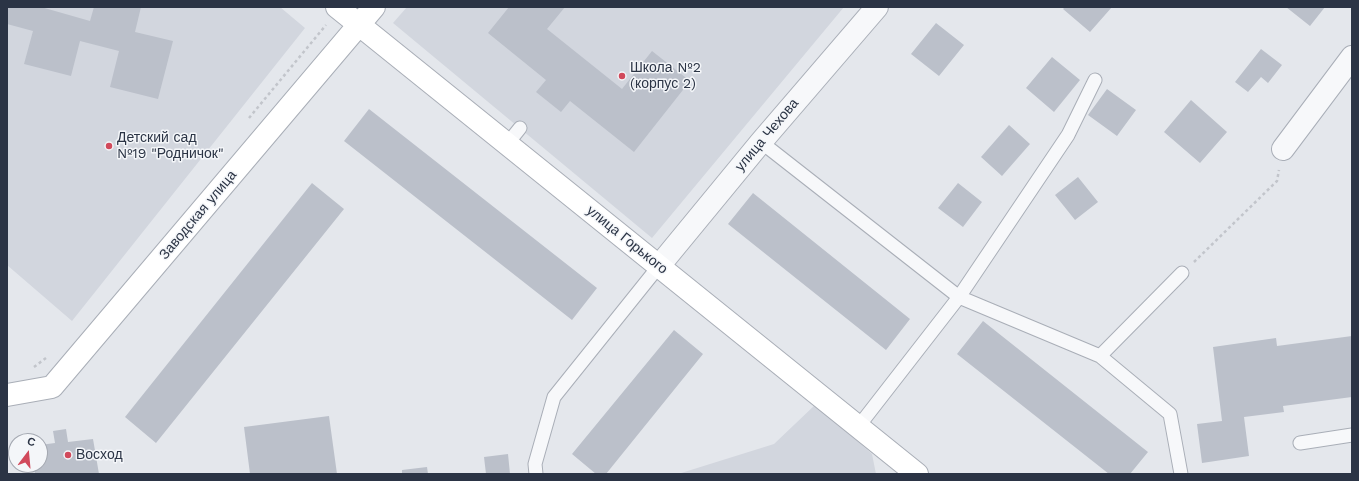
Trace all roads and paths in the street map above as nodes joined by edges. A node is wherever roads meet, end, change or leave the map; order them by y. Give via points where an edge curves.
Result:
1 (337, 7) edge
2 (374, 7) edge
3 (877, 7) edge
4 (359, 25) junction
5 (1352, 57) edge
6 (1095, 80) dead end
7 (761, 142) junction
8 (1283, 150) joint
9 (659, 266) junction
10 (1182, 273) joint
11 (959, 297) junction
12 (1100, 356) junction
13 (7, 395) edge
14 (858, 427) junction
15 (1352, 435) edge
16 (1300, 443) dead end
17 (536, 474) edge
18 (917, 474) edge
19 (1181, 474) edge

1 - 4 street, улица Горького
2 - 4 street, Заводская улица
3 - 7 street, улица Чехова
4 - 9 street, улица Горького via 514,136
4 - 13 street, Заводская улица via 52,387
5 - 8 street
6 - 11 lane via 1068,135
7 - 9 street, улица Чехова
7 - 11 lane
8 - 10 path via 1277,181
9 - 14 street, улица Горького
9 - 17 lane via 554,397 535,464
10 - 12 lane
11 - 12 lane
11 - 14 lane
12 - 19 lane via 1170,414
14 - 18 street, улица Горького
15 - 16 lane

